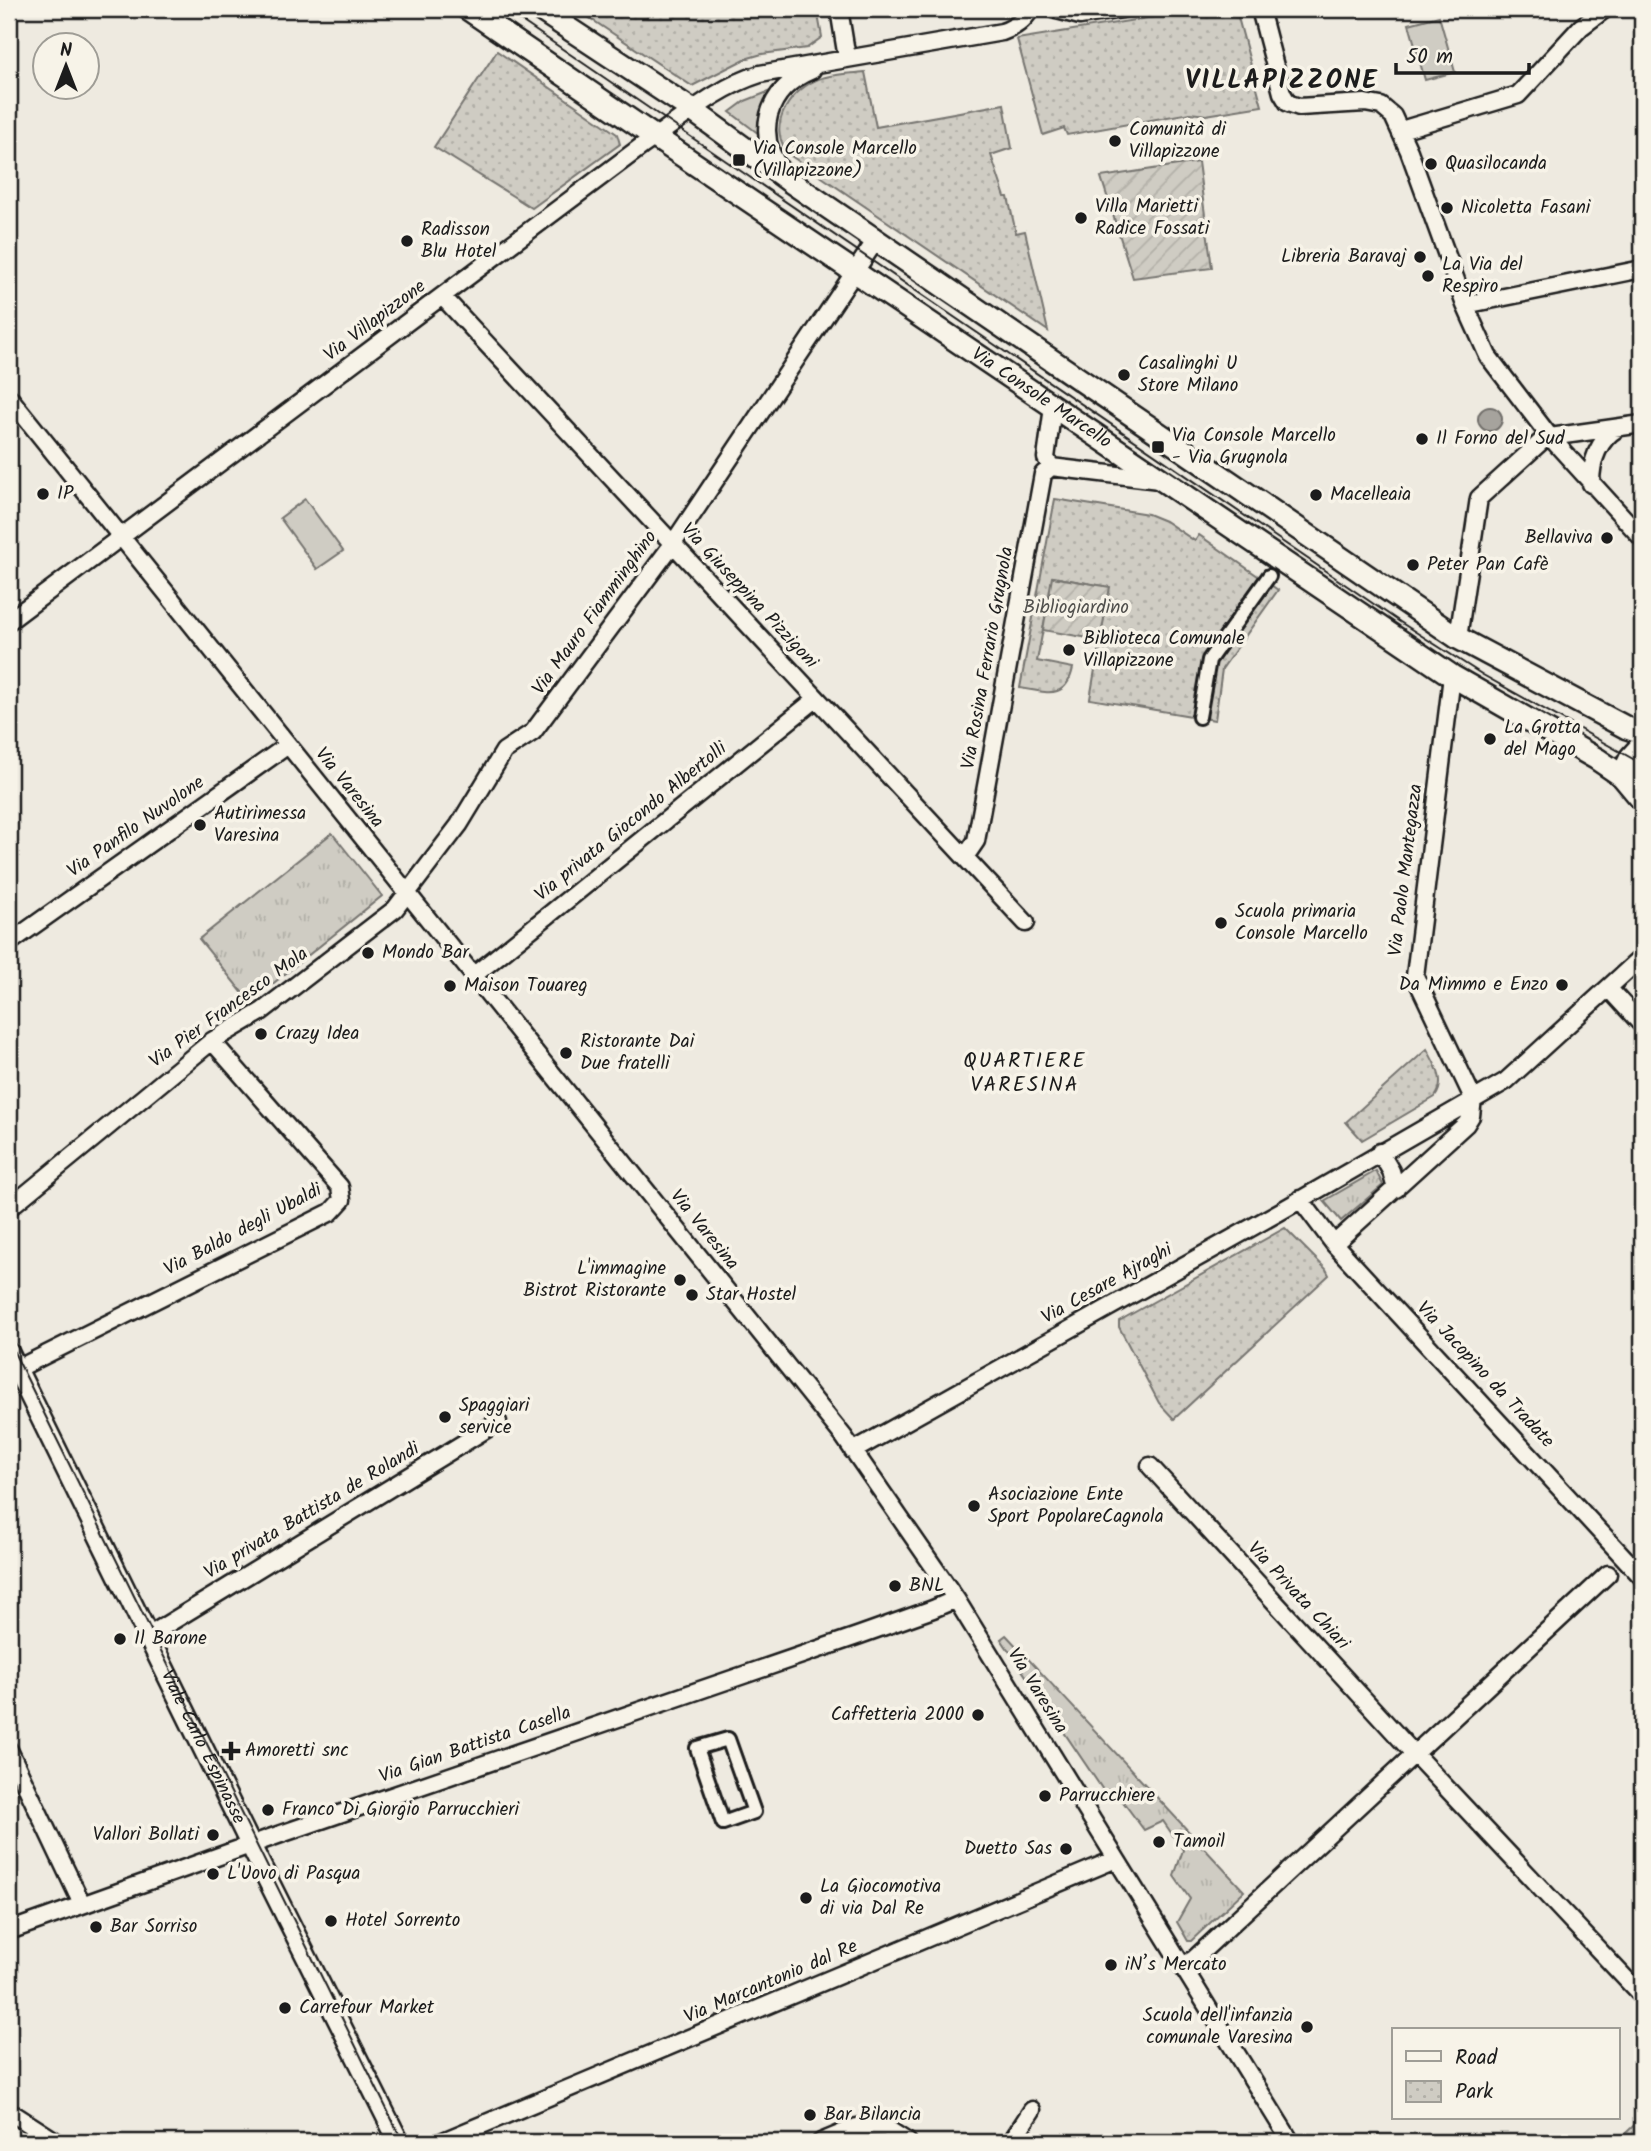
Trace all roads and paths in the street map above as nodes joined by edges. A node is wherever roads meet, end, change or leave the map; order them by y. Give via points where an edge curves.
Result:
1 (468, 9) edge
2 (539, 9) edge
3 (839, 9) edge
4 (1031, 9) edge
5 (1053, 9) edge
6 (1122, 9) edge
7 (1260, 9) edge
8 (1605, 9) edge
9 (847, 58) junction
10 (692, 110) junction
11 (1401, 130) junction
12 (655, 138) junction
13 (789, 180) junction
14 (876, 240) junction
15 (1642, 269) edge
16 (854, 272) junction
17 (443, 297) junction
18 (1465, 305) junction
19 (9, 397) edge
20 (1054, 407) junction
21 (1642, 424) edge
22 (1618, 428) junction
23 (1549, 438) junction
24 (1051, 467) junction
25 (1162, 480) junction
26 (1591, 484) junction
27 (121, 538) junction
28 (1642, 538) edge
29 (672, 545) junction
30 (1269, 576) dead end
31 (9, 621) edge
32 (1458, 638) junction
33 (1452, 676) junction
34 (816, 699) junction
35 (1199, 718) dead end
36 (1642, 733) edge
37 (288, 745) junction
38 (1642, 745) edge
39 (1622, 776) junction
40 (1642, 800) edge
41 (965, 857) junction
42 (407, 894) junction
43 (1026, 923) dead end
44 (9, 943) edge
45 (1642, 957) edge
46 (473, 976) junction
47 (1609, 989) junction
48 (1642, 1025) edge
49 (212, 1041) junction
50 (1473, 1098) junction
51 (1380, 1152) junction
52 (1395, 1189) junction
53 (1300, 1199) junction
54 (9, 1208) edge
55 (1334, 1244) junction
56 (13, 1361) edge
57 (498, 1422) dead end
58 (853, 1451) junction
59 (1150, 1466) dead end
60 (1608, 1574) dead end
61 (1642, 1577) edge
62 (956, 1598) junction
63 (148, 1636) junction
64 (9, 1750) edge
65 (1415, 1754) junction
66 (723, 1823) joint
67 (250, 1845) junction
68 (1116, 1859) junction
69 (82, 1904) junction
70 (9, 1931) edge
71 (1188, 1963) junction
72 (1642, 1996) edge
73 (1032, 2110) dead end
74 (9, 2111) edge
75 (57, 2142) edge
76 (399, 2142) edge
77 (441, 2142) edge
78 (821, 2142) edge
79 (908, 2142) edge
80 (1011, 2142) edge
81 (1291, 2142) edge

1 - 12 main road, Via Console Marcello
2 - 10 main road, Via Console Marcello
3 - 9 street
4 - 9 street via 1022,22 1002,32
5 - 6 street via 1080,16
7 - 11 street via 1288,103 1299,107 1373,104 1388,111
8 - 11 street via 1581,27 1518,95
9 - 10 street via 739,80
9 - 13 street via 799,76 773,101 766,132 776,164
10 - 12 street, Via Villapizzone
10 - 13 main road, Via Console Marcello
11 - 18 street
12 - 16 main road, Via Console Marcello
12 - 17 street, Via Villapizzone
13 - 14 main road, Via Console Marcello
14 - 16 street, Via Mauro Fiamminghino
14 - 32 main road, Via Console Marcello
15 - 18 street
16 - 20 main road, Via Console Marcello
16 - 29 street, Via Mauro Fiamminghino
17 - 27 street, Via Villapizzone
17 - 29 street, Via Giuseppina Pizzigoni
18 - 23 street via 1488,356
19 - 27 street, Via Varesina
20 - 24 street, Via Rosina Ferrario Grugnola via 1046,458
20 - 25 main road, Via Console Marcello
21 - 22 street
22 - 23 street
22 - 26 street via 1596,453
23 - 26 street
23 - 32 street via 1479,498
24 - 25 street
24 - 41 street, Via Rosina Ferrario Grugnola via 1041,478 976,841
25 - 33 main road, Via Console Marcello
26 - 28 street
27 - 31 street, Via Villapizzone
27 - 37 street, Via Varesina
29 - 34 street, Via Giuseppina Pizzigoni
29 - 42 street, Via Mauro Fiamminghino via 533,732 504,751 459,825
30 - 35 street via 1209,660
32 - 36 main road, Via Console Marcello
33 - 39 main road, Via Console Marcello
33 - 50 street, Via Paolo Mantegazza via 1415,976
34 - 41 street, Via Giuseppina Pizzigoni
34 - 46 street, Via privata Giocondo Albertolli
37 - 42 street, Via Varesina
37 - 44 street, Via Panfilo Nuvolone
38 - 39 main road
39 - 40 main road, Via Console Marcello
41 - 43 street, Via Giuseppina Pizzigoni
42 - 46 street, Via Varesina
42 - 49 street, Via Pier Francesco Mola via 395,909 261,1012
45 - 47 street, Via Cesare Ajraghi
46 - 58 street, Via Varesina
47 - 48 street
47 - 50 street, Via Cesare Ajraghi via 1506,1081
49 - 54 street, Via Pier Francesco Mola
49 - 56 street, Via Baldo degli Ubaldi via 340,1187 341,1200 331,1212
50 - 51 street, Via Cesare Ajraghi
50 - 52 street via 1466,1124
51 - 52 street
51 - 53 street, Via Cesare Ajraghi
52 - 55 street
53 - 55 street, Via Jacopino da Tradate
53 - 58 street, Via Cesare Ajraghi
55 - 61 street, Via Jacopino da Tradate
56 - 63 street, Viale Carlo Espinasse
57 - 63 street, Via privata Battista de Rolandi
58 - 62 street, Via Varesina
59 - 65 street, Via Privata Chiari
60 - 65 street
62 - 67 street, Via Gian Battista Casella
62 - 68 street, Via Varesina
63 - 67 street, Viale Carlo Espinasse
64 - 69 street
65 - 71 street
65 - 72 street, Via Privata Chiari
66 - 66 street via 754,1812 728,1739 697,1748
67 - 69 street, Via Gian Battista Casella
67 - 76 street, Viale Carlo Espinasse
68 - 71 street, Via Varesina
68 - 77 street, Via Marcantonio dal Re
69 - 70 street, Via Gian Battista Casella
71 - 81 street, Via Varesina
73 - 80 street
74 - 75 street
78 - 79 street via 857,2127 886,2127

